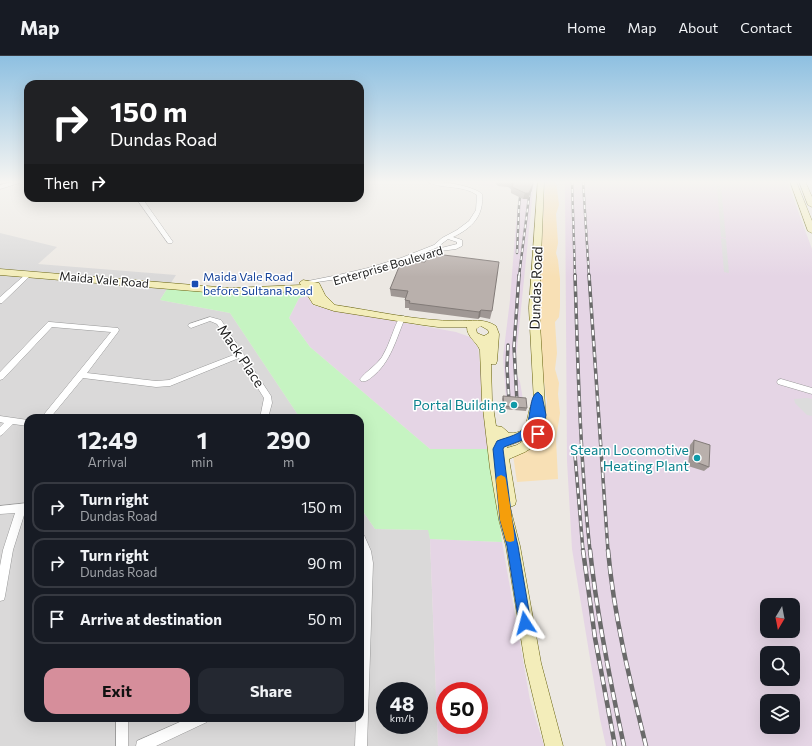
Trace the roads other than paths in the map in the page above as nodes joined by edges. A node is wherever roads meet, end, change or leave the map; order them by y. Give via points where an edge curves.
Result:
1 (150, 213) edge
2 (477, 213) edge
3 (481, 213) edge
4 (539, 213) edge
5 (805, 213) edge
6 (812, 231) edge
7 (448, 238) junction
8 (460, 240) junction
9 (170, 242) dead end
10 (442, 242) junction
11 (451, 248) junction
12 (0, 272) edge
13 (29, 274) junction
14 (313, 287) junction
15 (0, 301) edge
16 (402, 318) junction
17 (438, 324) junction
18 (475, 324) junction
19 (190, 326) dead end
20 (494, 334) junction
21 (474, 336) junction
22 (240, 354) junction
23 (489, 357) junction
24 (81, 375) junction
25 (0, 377) edge
26 (364, 379) dead end
27 (780, 382) dead end
28 (812, 390) edge
29 (538, 396) junction
30 (48, 414) edge
31 (265, 414) edge
32 (0, 419) edge
33 (11, 421) junction
34 (24, 423) edge
35 (498, 430) junction
36 (0, 432) edge
37 (515, 438) junction
38 (530, 445) junction
39 (498, 448) junction
40 (505, 466) junction
41 (24, 508) edge
42 (0, 510) edge
43 (513, 546) junction
44 (364, 547) edge
45 (0, 596) edge
46 (364, 685) edge
47 (122, 722) edge
48 (194, 722) edge
49 (363, 722) edge
50 (122, 746) edge
51 (142, 746) edge
52 (362, 746) edge
53 (554, 746) edge

1 - 9 street
2 - 7 street, Enterprise Boulevard via 462,231
3 - 8 street, Enterprise Boulevard via 480,218
4 - 29 main road, Dundas Road via 534,308
5 - 6 main road
7 - 8 street, Enterprise Boulevard
7 - 10 street, Enterprise Boulevard
8 - 11 street, Enterprise Boulevard via 460,245
10 - 11 street, Enterprise Boulevard via 444,246
10 - 14 street, Enterprise Boulevard via 383,266
11 - 14 street, Enterprise Boulevard via 440,249 362,275
12 - 13 main road, Maida Vale Road
13 - 14 main road, Maida Vale Road via 242,291
13 - 15 street
14 - 16 main road via 314,300 327,307
16 - 17 main road
16 - 26 street via 386,359
17 - 18 main road
17 - 21 main road via 464,330
18 - 20 main road via 487,324 493,328
18 - 21 main road via 471,328
19 - 22 street, Mack Place via 206,320 216,320
20 - 21 main road via 486,339
20 - 23 main road
21 - 23 main road via 484,346
22 - 24 street via 170,383 156,384
22 - 31 street, Mack Place via 268,398
23 - 35 main road
23 - 39 main road via 487,400
24 - 25 street via 116,330 50,324
24 - 30 street
27 - 28 street
29 - 37 main road, Dundas Road via 531,426 522,436
29 - 38 main road, Dundas Road via 541,409 540,428
32 - 33 street
33 - 34 street
33 - 36 street
35 - 37 main road via 505,437
35 - 39 main road
37 - 39 main road, Dundas Road
38 - 39 main road via 512,452
38 - 40 main road, Dundas Road
39 - 40 main road
39 - 43 main road via 506,520
40 - 43 main road via 513,522
41 - 42 street
41 - 45 street via 8,550
43 - 53 main road via 533,663
44 - 46 street via 368,563
47 - 50 street
48 - 51 street
49 - 52 street

